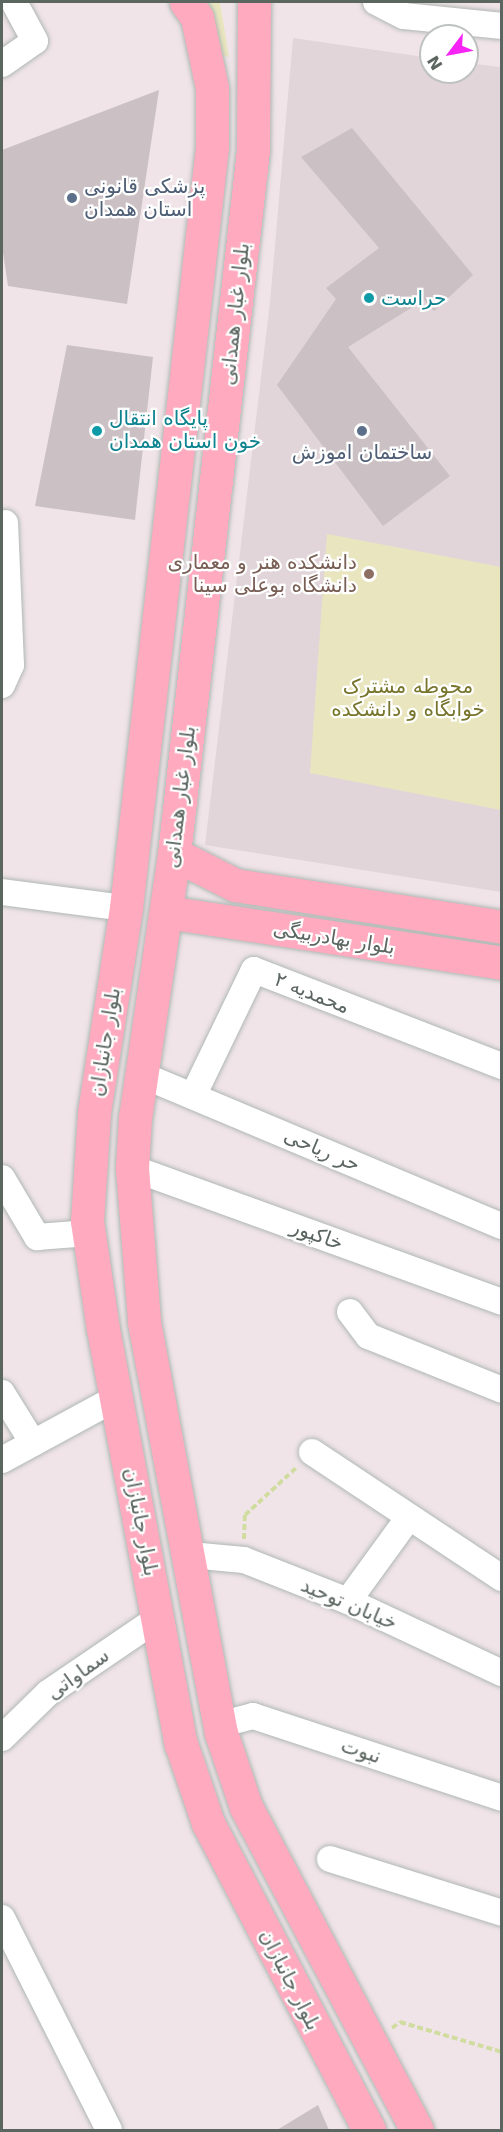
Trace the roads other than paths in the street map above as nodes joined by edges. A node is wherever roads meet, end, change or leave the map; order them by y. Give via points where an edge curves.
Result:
1 (15, 2) edge
2 (186, 2) edge
3 (254, 2) edge
4 (376, 2) edge
5 (501, 26) edge
6 (2, 64) edge
7 (4, 523) dead end
8 (2, 685) edge
9 (174, 854) junction
10 (129, 874) joint
11 (2, 892) edge
12 (126, 908) junction
13 (166, 912) junction
14 (501, 927) edge
15 (501, 963) edge
16 (501, 1066) edge
17 (142, 1075) junction
18 (193, 1096) junction
19 (132, 1168) junction
20 (2, 1178) edge
21 (501, 1226) edge
22 (89, 1233) junction
23 (501, 1302) edge
24 (350, 1312) dead end
25 (501, 1390) edge
26 (2, 1393) edge
27 (116, 1398) junction
28 (33, 1443) junction
29 (312, 1452) road end
30 (2, 1460) edge
31 (409, 1518) junction
32 (190, 1555) junction
33 (501, 1578) edge
34 (348, 1601) junction
35 (160, 1617) junction
36 (501, 1673) edge
37 (219, 1725) junction
38 (2, 1738) edge
39 (501, 1798) edge
40 (330, 1859) dead end
41 (501, 1913) edge
42 (2, 1918) edge
43 (372, 2044) junction
44 (334, 2066) junction
45 (109, 2130) edge
46 (369, 2130) edge
47 (417, 2130) edge

1 - 6 street via 34,41
2 - 10 main road, بلوار غبار همدانی via 197,18 212,88 212,147
3 - 9 main road, بلوار غبار همدانی via 253,150
4 - 5 street via 404,16
7 - 8 street via 11,665
9 - 13 main road, بلوار غبار همدانی
9 - 14 main road, بلوار بهادربیگی via 235,885
10 - 12 main road, بلوار جانبازان
11 - 12 street
12 - 22 main road, بلوار جانبازان via 94,1113
13 - 15 main road, بلوار بهادربیگی
13 - 17 main road, بلوار جانبازان
16 - 18 street, محمدیه ۲ via 254,970
17 - 18 street, حر ریاحی
17 - 19 main road, بلوار جانبازان
18 - 21 street, حر ریاحی
19 - 23 street, خاکپور
19 - 32 main road, بلوار جانبازان via 144,1322
20 - 22 street via 37,1237
22 - 27 main road, بلوار جانبازان
24 - 25 street via 368,1335
26 - 28 street
27 - 28 street
27 - 35 main road, بلوار جانبازان
28 - 30 street
29 - 31 street
31 - 33 street
31 - 34 street
32 - 34 street, خیابان توحید via 243,1560
32 - 37 main road, بلوار جانبازان
34 - 36 street, خیابان توحید
35 - 38 street, سماواتی via 48,1694
35 - 44 main road, بلوار جانبازان via 181,1744 208,1823
37 - 39 street, نبوت via 253,1716
37 - 43 main road, بلوار جانبازان via 246,1807
40 - 41 street
42 - 45 street
43 - 44 main road
43 - 47 main road, بلوار جانبازان
44 - 46 main road, بلوار جانبازان

